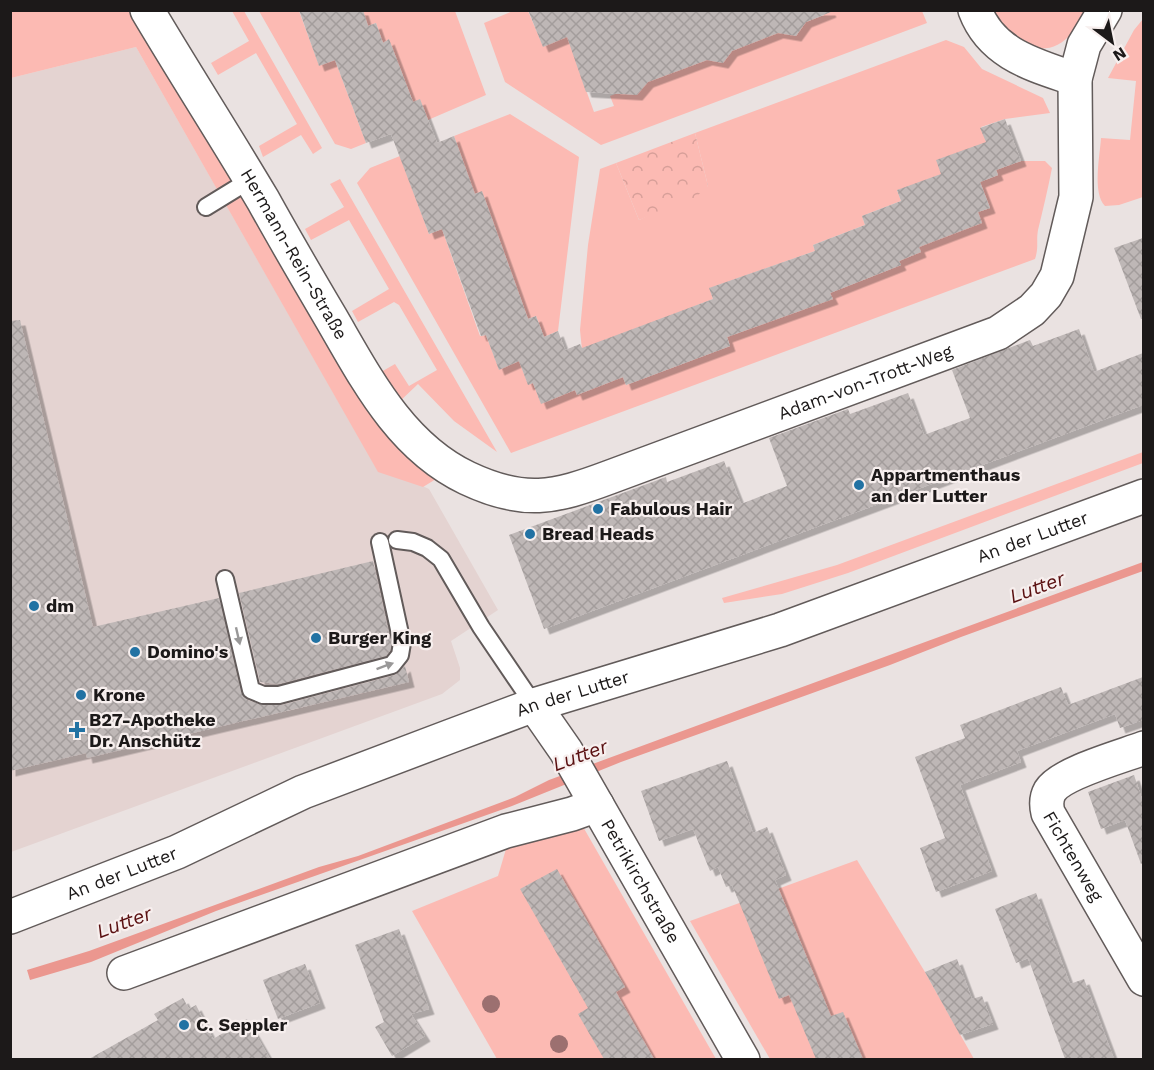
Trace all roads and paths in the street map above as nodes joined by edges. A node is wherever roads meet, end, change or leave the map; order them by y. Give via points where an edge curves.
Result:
1 (147, 10) edge
2 (975, 10) edge
3 (1105, 10) edge
4 (1075, 80) junction
5 (250, 180) junction
6 (206, 207) dead end
7 (465, 477) joint
8 (1143, 496) edge
9 (225, 579) dead end
10 (534, 705) junction
11 (1143, 748) edge
12 (594, 800) junction
13 (12, 915) edge
14 (124, 974) dead end
15 (1143, 979) edge
16 (743, 1059) edge

1 - 5 street, Hermann-Rein-Straße
2 - 4 street via 1001,48
3 - 4 street, Adam-von-Trott-Weg via 1084,45
4 - 7 street, Adam-von-Trott-Weg via 1076,197 1067,236 1057,276 1046,295 1017,322 988,337 570,492 531,496 489,488
5 - 6 lane
5 - 7 street, Hermann-Rein-Straße via 367,379 399,426
8 - 10 street, An der Lutter via 780,630
9 -> 10 lane via 251,690 279,695 393,665 402,643 388,541 414,542 441,559
10 - 12 street, Petrikirchstraße
10 - 13 street, An der Lutter via 303,792 199,843
11 - 15 street, Fichtenweg via 1060,781 1051,789 1047,807
12 - 14 street via 572,814 506,831
12 - 16 street, Petrikirchstraße

